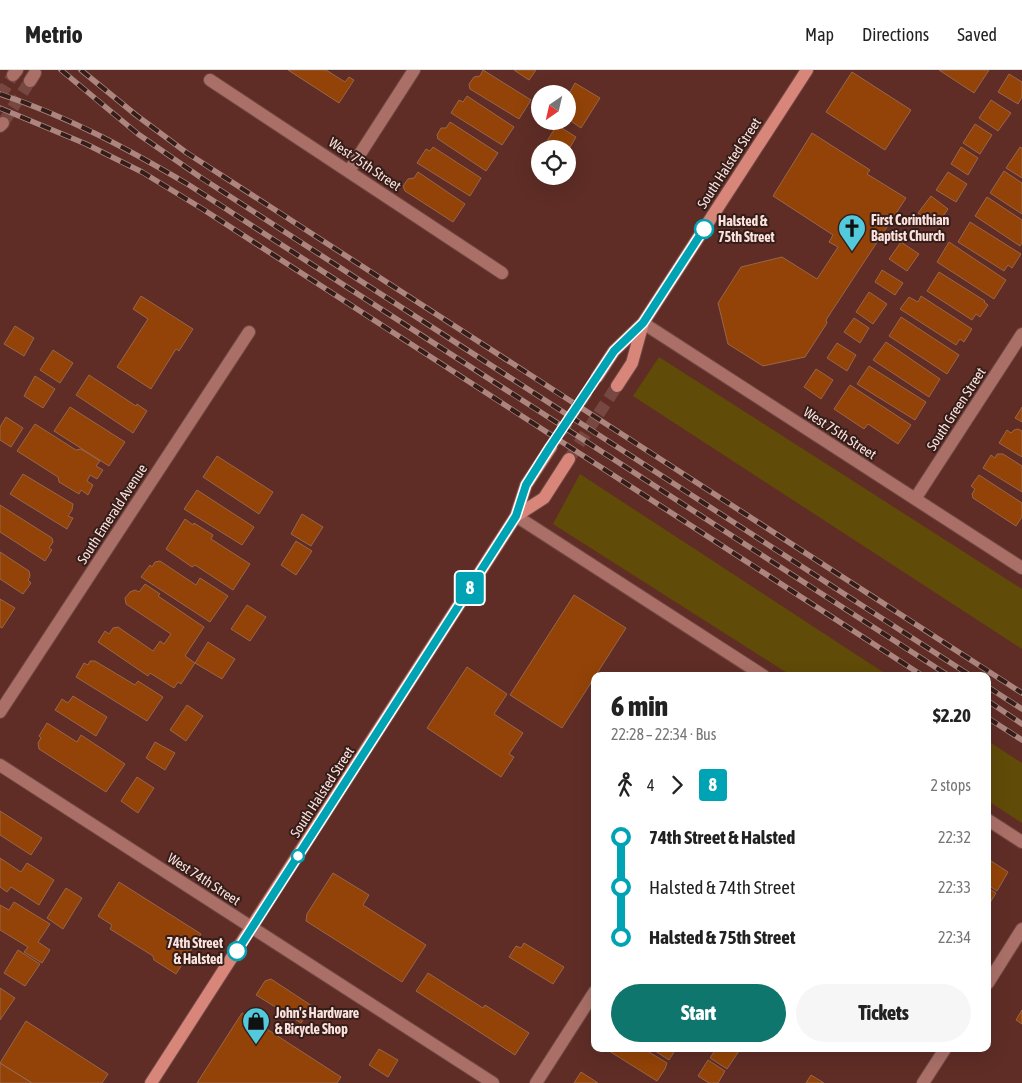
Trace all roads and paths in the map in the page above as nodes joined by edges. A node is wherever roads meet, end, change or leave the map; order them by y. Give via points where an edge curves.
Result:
1 (414, 70) edge
2 (806, 70) edge
3 (210, 80) dead end
4 (349, 171) junction
5 (502, 273) dead end
6 (643, 323) junction
7 (249, 332) dead end
8 (1022, 334) edge
9 (597, 377) tunnel mouth
10 (617, 386) tunnel mouth
11 (550, 447) tunnel mouth
12 (568, 459) tunnel mouth
13 (915, 499) junction
14 (516, 516) junction
15 (1022, 568) edge
16 (758, 672) edge
17 (0, 712) edge
18 (0, 765) edge
19 (991, 822) edge
20 (1022, 842) edge
21 (252, 928) junction
22 (1022, 929) edge
23 (991, 978) edge
24 (591, 997) edge
25 (943, 1052) edge
26 (151, 1083) edge
27 (492, 1083) edge
28 (536, 1083) edge
29 (923, 1083) edge

1 - 4 street
2 - 6 main road, South Halsted Street
3 - 4 street, West 75th Street
4 - 5 street, West 75th Street
6 - 9 main road, South Halsted Street via 614,351
6 - 10 main road, South Halsted Street via 632,364
6 - 13 street, West 75th Street
7 - 17 street, South Emerald Avenue
8 - 13 street, South Green Street
11 - 14 main road, South Halsted Street via 526,485
12 - 14 main road, South Halsted Street via 544,498
13 - 15 street, West 75th Street
14 - 16 street
14 - 21 main road, South Halsted Street
18 - 21 street, West 74th Street
19 - 20 street
21 - 26 main road, South Halsted Street
21 - 27 street, West 74th Street
22 - 23 street
24 - 28 street
25 - 29 street

